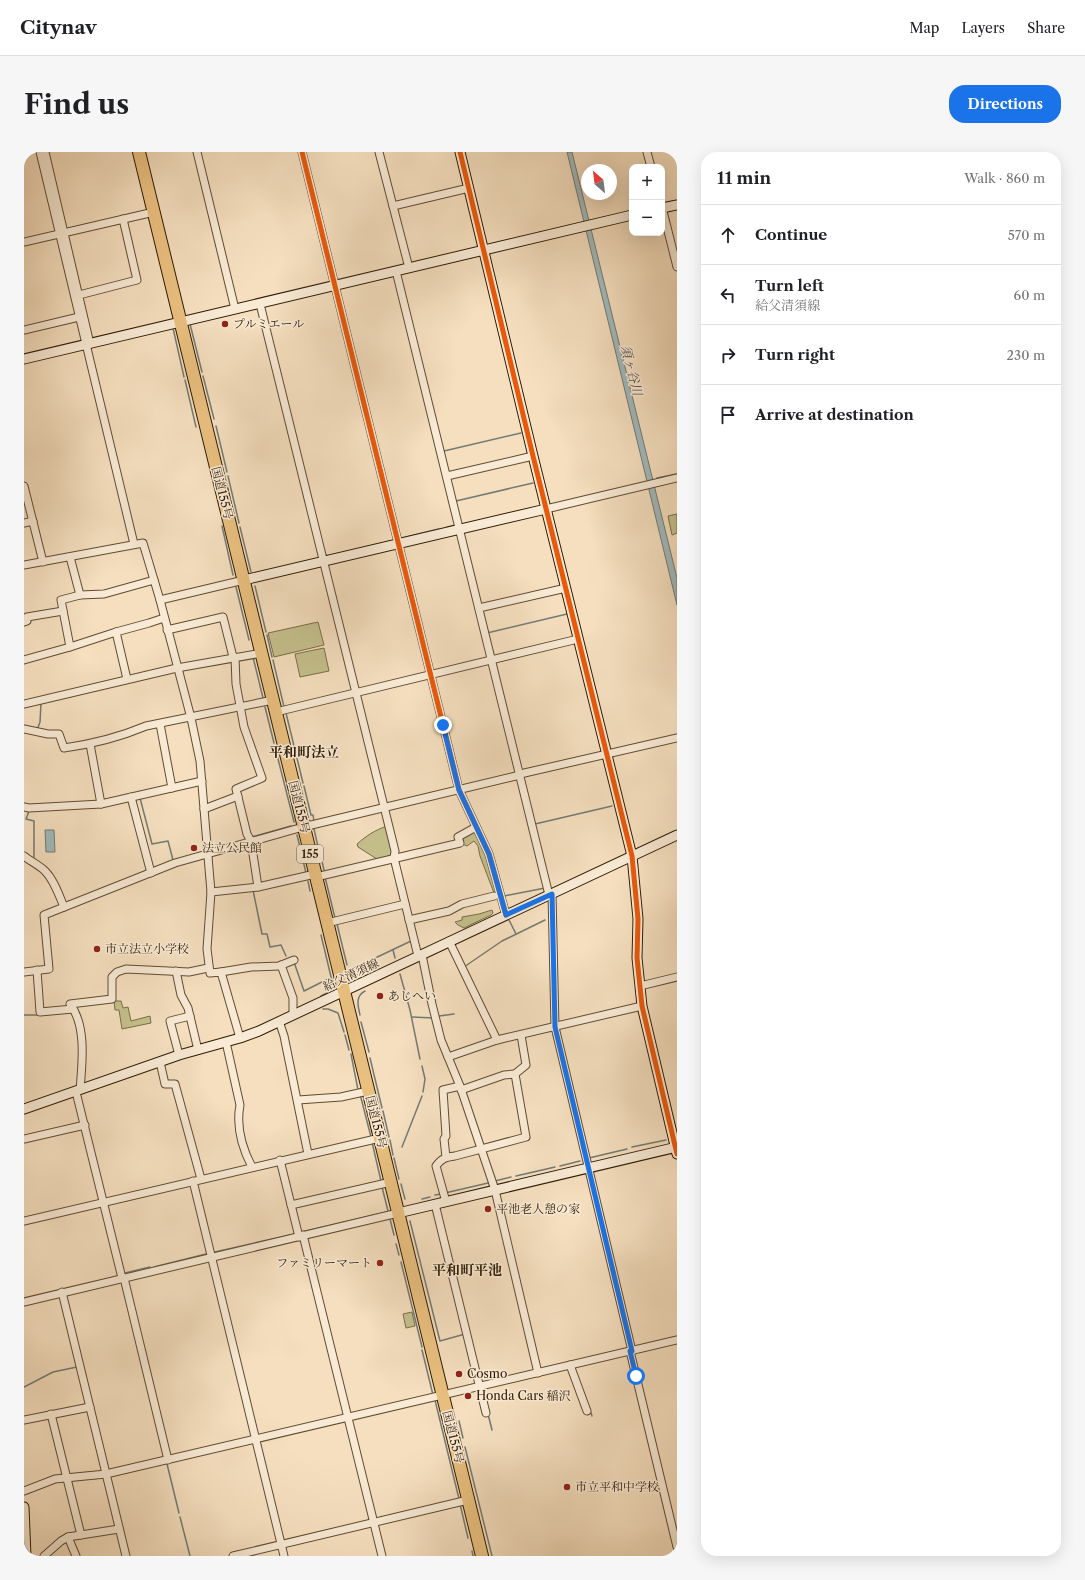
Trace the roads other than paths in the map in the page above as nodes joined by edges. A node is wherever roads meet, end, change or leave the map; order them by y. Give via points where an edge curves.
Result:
1 (40, 152) edge
2 (45, 152) edge
3 (139, 152) edge
4 (197, 152) edge
5 (302, 152) edge
6 (379, 152) edge
7 (460, 152) edge
8 (647, 152) edge
9 (650, 164) edge
10 (469, 188) junction
11 (677, 205) edge
12 (393, 206) junction
13 (665, 207) edge
14 (154, 212) junction
15 (629, 217) edge
16 (123, 219) junction
17 (665, 219) edge
18 (62, 234) junction
19 (24, 242) edge
20 (484, 251) junction
21 (677, 263) edge
22 (408, 268) junction
23 (396, 271) junction
24 (335, 286) junction
25 (79, 295) junction
26 (260, 304) junction
27 (235, 310) junction
28 (79, 317) junction
29 (181, 322) junction
30 (24, 330) edge
31 (88, 344) junction
32 (24, 359) edge
33 (533, 456) junction
34 (447, 476) junction
35 (677, 478) edge
36 (24, 486) edge
37 (546, 509) junction
38 (33, 521) junction
39 (24, 523) edge
40 (460, 529) junction
41 (134, 544) junction
42 (399, 544) junction
43 (70, 557) junction
44 (43, 562) junction
45 (324, 562) junction
46 (24, 565) edge
47 (154, 580) junction
48 (244, 580) junction
49 (566, 588) junction
50 (80, 594) junction
51 (160, 600) junction
52 (479, 608) junction
53 (63, 611) junction
54 (164, 618) junction
55 (24, 622) edge
56 (167, 630) junction
57 (116, 632) junction
58 (578, 639) junction
59 (70, 647) junction
60 (262, 653) junction
61 (234, 657) junction
62 (24, 660) edge
63 (492, 660) junction
64 (177, 668) junction
65 (431, 674) junction
66 (127, 679) junction
67 (356, 692) junction
68 (24, 704) edge
69 (274, 706) junction
70 (241, 707) junction
71 (191, 718) junction
72 (160, 724) junction
73 (24, 729) edge
74 (677, 738) edge
75 (90, 744) junction
76 (606, 753) junction
77 (520, 775) junction
78 (202, 781) junction
79 (172, 788) junction
80 (459, 790) junction
81 (238, 796) junction
82 (132, 797) junction
83 (100, 804) junction
84 (24, 807) edge
85 (384, 808) junction
86 (204, 809) junction
87 (303, 827) junction
88 (476, 827) junction
89 (677, 835) edge
90 (251, 841) junction
91 (207, 854) junction
92 (24, 856) edge
93 (632, 856) junction
94 (394, 858) junction
95 (151, 873) junction
96 (315, 876) junction
97 (258, 887) junction
98 (211, 892) junction
99 (550, 894) junction
100 (494, 896) dead end
101 (405, 904) junction
102 (64, 907) junction
103 (506, 915) junction
104 (409, 920) junction
105 (327, 923) junction
106 (449, 941) junction
107 (420, 955) junction
108 (294, 960) dead end
109 (281, 965) junction
110 (208, 968) junction
111 (37, 970) junction
112 (24, 972) edge
113 (176, 972) junction
114 (221, 972) junction
115 (677, 977) edge
116 (640, 986) junction
117 (344, 992) junction
118 (642, 1006) junction
119 (73, 1009) junction
120 (293, 1014) junction
121 (190, 1016) junction
122 (279, 1021) junction
123 (555, 1027) junction
124 (521, 1035) junction
125 (240, 1038) junction
126 (497, 1040) junction
127 (226, 1042) junction
128 (198, 1050) junction
129 (179, 1055) junction
130 (448, 1057) junction
131 (160, 1062) junction
132 (515, 1074) junction
133 (461, 1088) junction
134 (78, 1091) junction
135 (368, 1091) junction
136 (298, 1100) junction
137 (24, 1109) edge
138 (85, 1125) junction
139 (380, 1138) junction
140 (24, 1139) edge
141 (481, 1148) junction
142 (676, 1149) edge
143 (308, 1154) junction
144 (446, 1157) junction
145 (280, 1160) junction
146 (252, 1167) junction
147 (586, 1168) junction
148 (201, 1179) junction
149 (193, 1181) junction
150 (391, 1182) junction
151 (495, 1190) junction
152 (104, 1202) junction
153 (446, 1202) junction
154 (435, 1204) junction
155 (291, 1206) junction
156 (398, 1213) junction
157 (24, 1221) edge
158 (301, 1236) junction
159 (212, 1257) junction
160 (123, 1278) junction
161 (62, 1292) junction
162 (24, 1302) edge
163 (677, 1340) edge
164 (630, 1351) junction
165 (570, 1365) junction
166 (538, 1373) junction
167 (480, 1387) junction
168 (443, 1395) junction
169 (90, 1407) junction
170 (587, 1410) dead end
171 (51, 1414) junction
172 (486, 1414) dead end
173 (348, 1418) junction
174 (24, 1420) edge
175 (256, 1439) junction
176 (168, 1460) junction
177 (106, 1474) junction
178 (66, 1478) junction
179 (24, 1491) edge
180 (468, 1500) junction
181 (24, 1507) edge
182 (374, 1523) junction
183 (119, 1529) junction
184 (81, 1535) junction
185 (68, 1538) junction
186 (281, 1544) junction
187 (677, 1547) edge
188 (26, 1556) edge
189 (44, 1556) edge
190 (76, 1556) edge
191 (126, 1556) edge
192 (233, 1556) edge
193 (284, 1556) edge
194 (382, 1556) edge
195 (482, 1556) edge

1 - 18 street
2 - 18 street
3 - 14 highway, 国道155号 / 155
4 - 27 street
5 - 24 street
6 - 12 street
7 - 10 street
8 - 9 street
10 - 12 street
10 - 20 street
11 - 13 street
12 - 22 street
14 - 16 street
14 - 29 highway, 国道155号 / 155
15 - 20 street
16 - 18 street
16 - 25 street via 137,280
17 - 21 street
18 - 19 street
18 - 25 street
18 - 28 street
20 - 22 street
20 - 33 street
22 - 23 street
23 - 24 street
23 - 34 street
24 - 26 street
24 - 42 street
25 - 31 street
26 - 27 street
26 - 45 street
27 - 29 street
28 - 30 street
28 - 31 street
29 - 31 street
29 - 48 highway, 国道155号 / 155
31 - 32 street
31 - 41 street
33 - 34 street
33 - 37 street
34 - 40 street
35 - 37 street
36 - 38 street
37 - 40 street
37 - 49 street
38 - 39 street
38 - 44 street
40 - 42 street
40 - 52 street
41 - 43 street
41 - 47 street via 143,543
42 - 45 street
42 - 65 street
43 - 44 street
43 - 50 street
44 - 46 street
45 - 48 street
45 - 67 street
47 - 50 street via 104,594
47 - 51 street
48 - 51 street
48 - 60 highway, 国道155号 / 155
49 - 52 street
49 - 58 street
50 - 53 street via 61,600
51 - 54 street
52 - 63 street
53 - 55 street via 27,617 27,622
53 - 59 street
54 - 56 street
54 - 57 street
56 - 61 street via 223,617
56 - 64 street
57 - 59 street
57 - 66 street
58 - 63 street
58 - 76 street
59 - 62 street
60 - 61 street
60 - 69 highway, 国道155号 / 155
61 - 64 street
61 - 70 street
63 - 65 street
63 - 77 street
64 - 66 street
64 - 71 street
65 - 67 street
65 - 80 street
66 - 68 street
67 - 69 street
67 - 85 street
69 - 70 street
69 - 87 highway, 国道155号 / 155
70 - 71 street
70 - 81 street via 244,727 262,778 236,789
71 - 72 street
71 - 78 street
72 - 75 street
72 - 79 street
73 - 75 street via 59,734 64,748
74 - 76 street
75 - 83 street
76 - 77 street
76 - 93 street
77 - 80 street
77 - 99 street
78 - 79 street
78 - 86 street
79 - 82 street
80 - 85 street
80 - 88 street
81 - 86 street
81 - 90 street
82 - 83 street
82 - 95 street
83 - 84 street
85 - 87 street
85 - 94 street via 395,852
86 - 91 street
87 - 90 street
87 - 96 highway, 国道155号 / 155
88 - 94 street via 458,837 460,843
88 - 103 street via 489,854
89 - 93 street, 給父清須線
90 - 91 street
90 - 97 street
91 - 95 street
91 - 98 street
92 - 102 street via 48,876
93 - 99 street, 給父清須線
93 - 116 street via 638,919 637,958
94 - 96 street
94 - 101 street
95 - 102 street
96 - 97 street
96 - 105 highway, 国道155号 / 155
97 - 98 street
98 - 110 street
99 - 103 street, 給父清須線
99 - 123 street
100 - 104 street via 462,904 449,911
101 - 104 street
101 - 105 street
102 - 111 street via 44,915 49,968
103 - 106 street, 給父清須線
104 - 107 street
105 - 117 highway, 国道155号 / 155
106 - 107 street, 給父清須線
106 - 126 street
107 - 117 street, 給父清須線
107 - 130 street
108 - 109 street
109 - 114 street
109 - 120 street via 293,998
110 - 113 street
110 - 114 street via 210,974
111 - 112 street
111 - 119 street via 40,1012
113 - 119 street via 126,969 112,977 112,999 70,1004
113 - 121 street via 181,995
114 - 125 street
115 - 116 street
116 - 118 street
117 - 120 street, 給父清須線
117 - 135 highway, 国道155号 / 155
118 - 123 street
118 - 142 street
119 - 134 street via 79,1022 82,1061
120 - 122 street, 給父清須線
121 - 128 street
121 - 129 street via 170,1021
122 - 125 street, 給父清須線
122 - 136 street
123 - 124 street
123 - 147 street
124 - 126 street
124 - 132 street via 526,1065
125 - 127 street, 給父清須線
126 - 130 street
127 - 128 street, 給父清須線
127 - 146 street via 240,1105 238,1112 241,1141
128 - 129 street, 給父清須線
129 - 131 street, 給父清須線
130 - 133 street
131 - 134 street, 給父清須線
131 - 148 street via 165,1084 176,1084
132 - 133 street
132 - 141 street via 526,1137
133 - 141 street
133 - 144 street via 442,1090
134 - 137 street, 給父清須線
134 - 138 street
135 - 136 street via 341,1097
135 - 139 highway, 国道155号 / 155
136 - 143 street
138 - 140 street
138 - 152 street
139 - 143 street
139 - 150 highway, 国道155号 / 155
141 - 144 street
141 - 151 street
142 - 147 street
143 - 145 street
144 - 153 street via 436,1166
145 - 146 street
145 - 155 street
146 - 148 street
147 - 151 street
147 - 164 street
148 - 149 street
149 - 152 street
149 - 159 street
150 - 155 street
150 - 156 highway, 国道155号 / 155
151 - 153 street
151 - 166 street
152 - 157 street
152 - 160 street
153 - 154 street
154 - 156 street
154 - 167 street
155 - 158 street
156 - 158 street
156 - 168 highway, 国道155号 / 155
158 - 159 street
158 - 173 street
159 - 160 street
159 - 175 street
160 - 161 street
160 - 176 street
161 - 162 street
161 - 169 street
163 - 164 street
164 - 165 street
164 - 187 street
165 - 166 street
165 - 170 street
166 - 167 street
167 - 168 street
167 - 172 street
168 - 173 street
168 - 180 highway, 国道155号 / 155
169 - 171 street
169 - 177 street
171 - 174 street
171 - 178 street
173 - 175 street
173 - 182 street
175 - 176 street
175 - 186 street
176 - 177 street
177 - 178 street
177 - 183 street
178 - 179 street via 55,1479
178 - 184 street
180 - 182 street
180 - 195 highway, 国道155号 / 155
181 - 188 street
182 - 186 street
182 - 194 street
183 - 184 street
183 - 191 street
184 - 185 street
185 - 189 street
185 - 190 street
186 - 192 street
186 - 193 street

